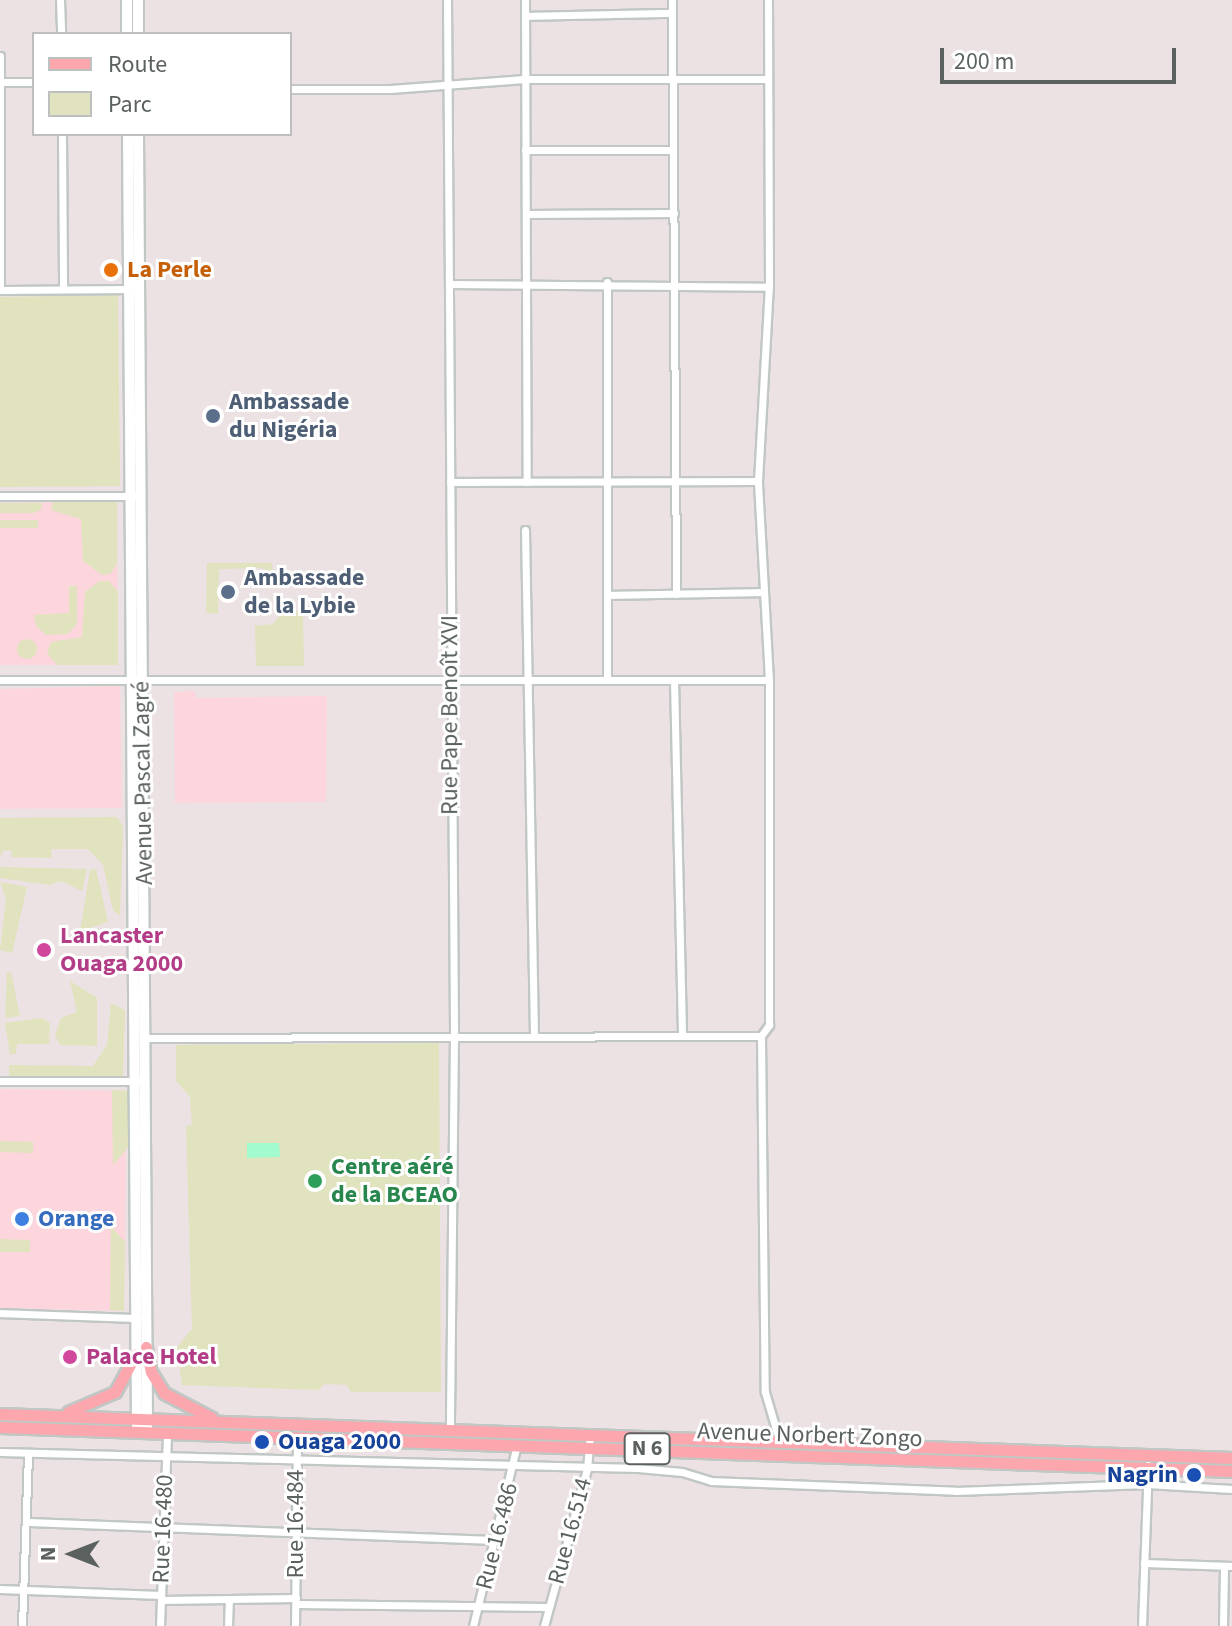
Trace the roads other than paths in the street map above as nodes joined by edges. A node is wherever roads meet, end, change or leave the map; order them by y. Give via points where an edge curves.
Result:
1 (60, 0) edge
2 (127, 0) edge
3 (138, 0) edge
4 (447, 0) edge
5 (525, 0) edge
6 (672, 0) edge
7 (768, 0) edge
8 (672, 13) junction
9 (525, 16) junction
10 (61, 32) edge
11 (127, 32) edge
12 (138, 32) edge
13 (0, 56) edge
14 (672, 78) junction
15 (525, 79) junction
16 (768, 79) junction
17 (447, 81) junction
18 (0, 82) edge
19 (32, 82) edge
20 (292, 89) edge
21 (62, 136) edge
22 (128, 136) edge
23 (138, 136) edge
24 (525, 150) junction
25 (673, 150) junction
26 (1, 206) edge
27 (674, 213) junction
28 (526, 214) junction
29 (607, 282) junction
30 (526, 283) junction
31 (449, 284) junction
32 (674, 284) junction
33 (769, 287) junction
34 (63, 289) junction
35 (134, 289) junction
36 (0, 290) edge
37 (676, 481) junction
38 (758, 481) junction
39 (450, 482) junction
40 (527, 482) junction
41 (607, 482) junction
42 (0, 496) edge
43 (136, 496) junction
44 (525, 530) dead end
45 (763, 592) junction
46 (676, 594) junction
47 (608, 595) junction
48 (449, 679) junction
49 (527, 679) junction
50 (607, 679) junction
51 (0, 680) edge
52 (674, 680) junction
53 (769, 680) junction
54 (137, 682) junction
55 (682, 1033) junction
56 (534, 1035) junction
57 (454, 1036) junction
58 (761, 1036) junction
59 (144, 1038) junction
60 (0, 1081) edge
61 (140, 1081) junction
62 (0, 1313) edge
63 (141, 1318) junction
64 (141, 1351) junction
65 (0, 1414) edge
66 (54, 1415) junction
67 (142, 1419) junction
68 (220, 1422) junction
69 (297, 1423) junction
70 (0, 1427) edge
71 (450, 1430) junction
72 (142, 1432) junction
73 (167, 1433) junction
74 (297, 1436) junction
75 (590, 1440) junction
76 (779, 1440) junction
77 (517, 1444) junction
78 (0, 1452) edge
79 (28, 1454) junction
80 (166, 1457) junction
81 (1232, 1458) edge
82 (1148, 1461) junction
83 (296, 1462) junction
84 (514, 1467) junction
85 (587, 1469) junction
86 (1190, 1469) junction
87 (1232, 1471) edge
88 (1147, 1484) junction
89 (1190, 1487) junction
90 (1232, 1489) edge
91 (26, 1522) junction
92 (163, 1528) junction
93 (297, 1532) junction
94 (497, 1540) junction
95 (1144, 1563) junction
96 (1228, 1566) edge
97 (0, 1589) edge
98 (24, 1591) junction
99 (161, 1598) junction
100 (229, 1599) junction
101 (296, 1601) junction
102 (480, 1605) junction
103 (549, 1607) junction
104 (22, 1626) edge
105 (160, 1626) edge
106 (228, 1626) edge
107 (295, 1626) edge
108 (473, 1626) edge
109 (544, 1626) edge
110 (1142, 1626) edge
111 (1223, 1626) edge

1 - 10 street
2 - 11 main road
3 - 12 main road
4 - 17 street, Rue Pape Benoît XVI
5 - 9 street
6 - 8 street
7 - 16 street
8 - 9 street
8 - 14 street
9 - 15 street
13 - 18 street
14 - 15 street
14 - 16 street
14 - 25 street
15 - 17 street
15 - 24 street
16 - 33 street
17 - 20 street via 390,89
17 - 31 street, Rue Pape Benoît XVI
18 - 19 street
18 - 26 street
21 - 34 street
22 - 35 main road, Avenue Pascal Zagré
23 - 35 main road, Avenue Pascal Zagré
24 - 25 street
24 - 28 street
25 - 27 street
26 - 36 street
27 - 28 street
27 - 32 street
28 - 30 street
29 - 30 street
29 - 32 street
29 - 41 street
30 - 31 street
30 - 40 street
31 - 39 street, Rue Pape Benoît XVI
32 - 33 street
32 - 37 street
33 - 38 street
34 - 35 street
34 - 36 street
35 - 43 main road, Avenue Pascal Zagré
37 - 38 street
37 - 41 street
37 - 46 street
38 - 45 street
39 - 40 street
39 - 48 street, Rue Pape Benoît XVI
40 - 41 street
41 - 47 street
42 - 43 street
43 - 54 main road, Avenue Pascal Zagré
44 - 49 street
45 - 46 street
45 - 53 street
46 - 47 street
47 - 50 street
48 - 49 street
48 - 54 street
48 - 57 street, Rue Pape Benoît XVI
49 - 50 street
49 - 56 street
50 - 52 street
51 - 54 street
52 - 53 street
52 - 55 street
53 - 58 street via 769,1025
54 - 59 main road, Avenue Pascal Zagré
54 - 61 main road, Avenue Pascal Zagré
55 - 56 street
55 - 58 street
56 - 57 street
57 - 59 street
57 - 71 street, Rue Pape Benoît XVI
58 - 76 street via 765,1392
59 - 61 main road, Avenue Pascal Zagré
60 - 61 street
61 - 63 main road, Avenue Pascal Zagré
62 - 63 street
63 - 64 main road, Avenue Pascal Zagré
64 - 66 main road via 107,1398
64 - 67 main road, Avenue Pascal Zagré
64 - 68 main road via 164,1393
65 - 66 main road, N 6
66 - 67 main road, N 6
67 - 68 main road, Avenue Norbert Zongo / N 6
67 - 72 main road, Avenue Pascal Zagré
68 - 69 main road, Avenue Norbert Zongo / N 6
69 - 71 main road, Avenue Norbert Zongo / N 6
69 - 74 street, Rue 16.484
70 - 72 main road, N 6
71 - 75 main road, Avenue Norbert Zongo / N 6
72 - 73 main road, Avenue Norbert Zongo / N 6
73 - 74 main road, Avenue Norbert Zongo / N 6
73 - 80 street, Rue 16.480
74 - 77 main road, Avenue Norbert Zongo / N 6
74 - 83 street, Rue 16.484
75 - 76 main road, Avenue Norbert Zongo / N 6
75 - 77 main road, Avenue Norbert Zongo / N 6
75 - 82 main road, Avenue Norbert Zongo / N 6
75 - 85 street, Rue 16.514
76 - 82 main road, Avenue Norbert Zongo / N 6
77 - 84 street, Rue 16.486
78 - 79 street
79 - 80 street
79 - 91 street
80 - 83 street
80 - 92 street, Rue 16.480
81 - 82 main road, Avenue Norbert Zongo / N 6
82 - 86 main road, Avenue Norbert Zongo / N 6
82 - 88 street
83 - 84 street
83 - 93 street, Rue 16.484
84 - 85 street
84 - 94 street, Rue 16.486
85 - 88 street via 665,1470 755,1484 971,1492
85 - 103 street, Rue 16.514
86 - 87 main road, Avenue Norbert Zongo / N 6
86 - 89 street
88 - 89 street
88 - 95 street
89 - 90 street
91 - 92 street
91 - 98 street
92 - 93 street
92 - 99 street, Rue 16.480
93 - 94 street
93 - 101 street, Rue 16.484
94 - 102 street, Rue 16.486
95 - 96 street
95 - 110 street
96 - 111 street
97 - 98 street
98 - 99 street
98 - 104 street
99 - 100 street
99 - 105 street, Rue 16.480
100 - 101 street
100 - 106 street
101 - 102 street
101 - 107 street, Rue 16.484
102 - 103 street
102 - 108 street, Rue 16.486
103 - 109 street, Rue 16.514

